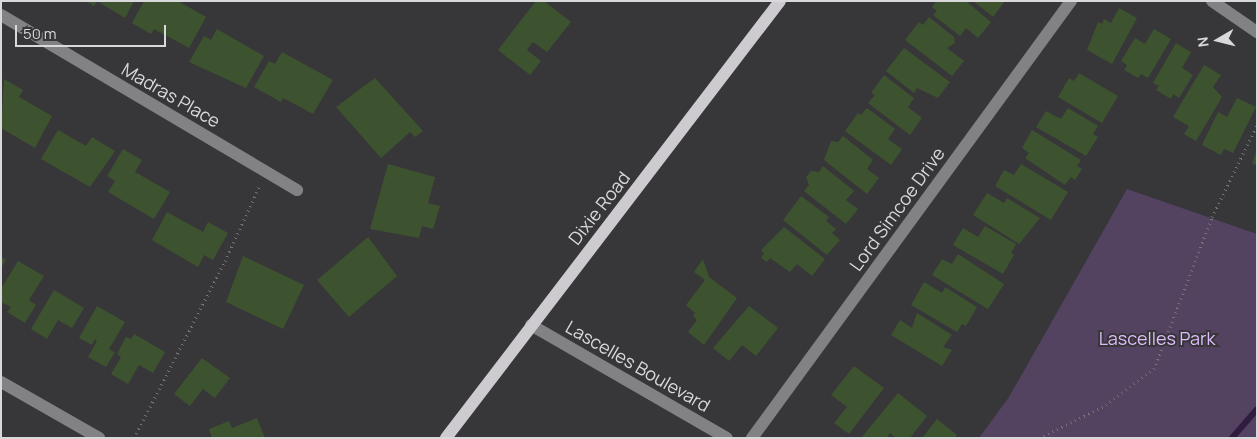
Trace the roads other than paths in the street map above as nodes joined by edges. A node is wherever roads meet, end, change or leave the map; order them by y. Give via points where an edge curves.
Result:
1 (780, 1) edge
2 (1071, 1) edge
3 (1212, 1) edge
4 (1, 15) edge
5 (1257, 32) edge
6 (297, 190) dead end
7 (531, 325) junction
8 (1, 382) edge
9 (99, 438) edge
10 (446, 438) edge
11 (727, 438) edge
12 (752, 438) edge

1 - 7 main road, Dixie Road
2 - 12 street, Lord Simcoe Drive
3 - 5 street
4 - 6 street, Madras Place
7 - 10 main road, Dixie Road
7 - 11 street, Lascelles Boulevard
8 - 9 street

